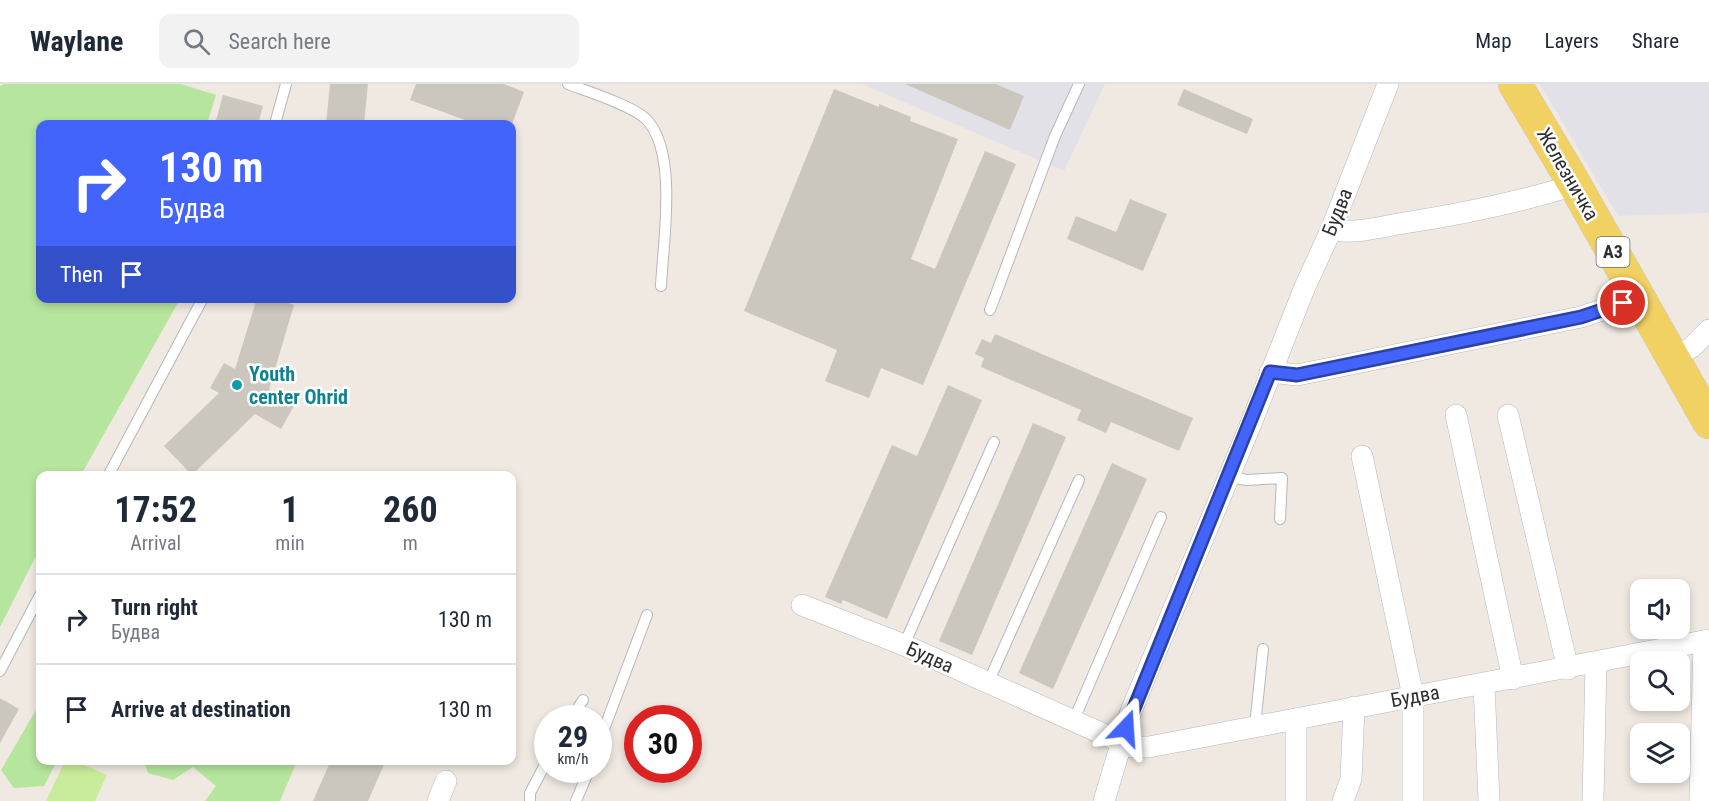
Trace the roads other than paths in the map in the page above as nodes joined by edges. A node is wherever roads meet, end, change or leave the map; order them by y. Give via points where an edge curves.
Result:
1 (286, 84) edge
2 (568, 84) edge
3 (1079, 84) edge
4 (1388, 84) edge
5 (1515, 84) edge
6 (1540, 84) edge
7 (276, 120) edge
8 (1575, 185) junction
9 (1331, 230) junction
10 (661, 286) dead end
11 (1637, 294) junction
12 (200, 303) edge
13 (990, 310) dead end
14 (1691, 345) edge
15 (1270, 372) junction
16 (1709, 376) edge
17 (1456, 415) dead end
18 (1508, 415) dead end
19 (1709, 422) edge
20 (994, 442) dead end
21 (1362, 456) dead end
22 (111, 471) edge
23 (1229, 477) junction
24 (1079, 480) dead end
25 (1161, 517) dead end
26 (1280, 519) dead end
27 (36, 603) edge
28 (802, 605) dead end
29 (647, 615) dead end
30 (1707, 641) edge
31 (904, 645) junction
32 (1263, 649) dead end
33 (1596, 663) junction
34 (1568, 669) junction
35 (0, 671) edge
36 (1514, 679) junction
37 (988, 683) junction
38 (1484, 685) junction
39 (1413, 696) junction
40 (583, 700) dead end
41 (580, 705) edge
42 (1354, 707) junction
43 (612, 708) edge
44 (1296, 719) junction
45 (1073, 722) junction
46 (1255, 726) junction
47 (1120, 744) junction
48 (447, 782) dead end
49 (536, 783) edge
50 (584, 783) edge
51 (438, 801) edge
52 (530, 801) edge
53 (576, 801) edge
54 (1104, 801) edge
55 (1296, 801) edge
56 (1343, 801) edge
57 (1413, 801) edge
58 (1489, 801) edge
59 (1593, 801) edge
60 (1700, 801) edge

1 - 7 lane
2 - 10 lane via 647,120 664,154
3 - 13 lane via 1055,136
4 - 9 street, Будва
5 - 8 main road, Железничка / A3
6 - 14 main road, Железничка / A3
8 - 9 street via 1432,219 1349,232
8 - 11 main road, Железничка / A3
9 - 15 street, Будва
11 - 14 main road, Железничка / A3
11 - 15 street via 1623,303 1581,317 1297,375
12 - 22 lane
14 - 16 main road, Железничка / A3
14 - 19 main road, Железничка / A3
15 - 23 street, Будва
17 - 36 street
18 - 34 street
20 - 31 lane
21 - 39 street
23 - 26 lane via 1282,478
23 - 47 street, Будва
24 - 37 lane
25 - 45 lane
27 - 35 lane
28 - 31 street, Будва
29 - 43 lane
30 - 33 street, Будва
30 - 60 street
31 - 37 street, Будва
32 - 46 lane
33 - 34 street, Будва
33 - 59 street
34 - 36 street, Будва
36 - 38 street, Будва
37 - 45 street, Будва
38 - 39 street, Будва
38 - 58 street
39 - 42 street, Будва
39 - 57 street
40 - 41 lane
42 - 44 street, Будва
42 - 56 street via 1351,779
44 - 46 street, Будва
44 - 55 street
45 - 47 street, Будва
46 - 47 street, Будва via 1149,747
47 - 54 street, Будва
48 - 51 street
49 - 52 lane
50 - 53 lane

